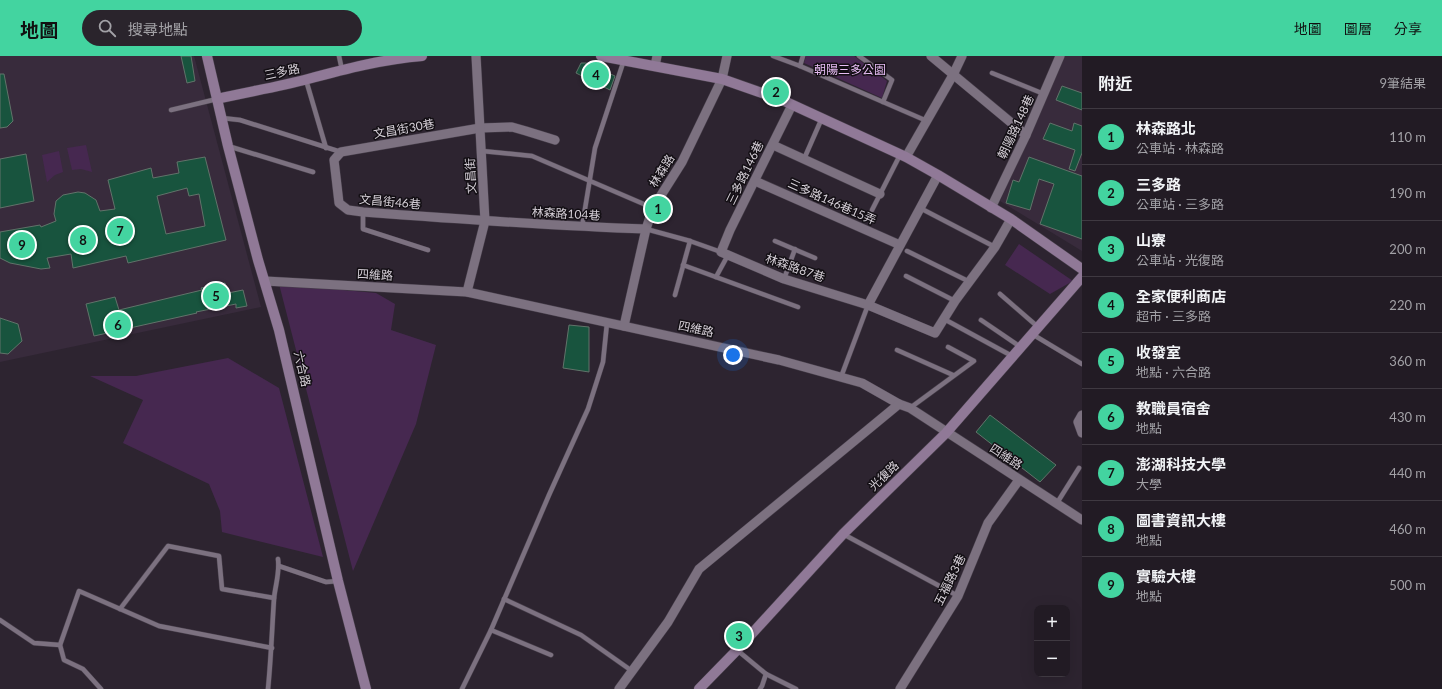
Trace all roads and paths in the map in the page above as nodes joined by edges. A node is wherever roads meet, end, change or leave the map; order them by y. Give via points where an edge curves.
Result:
1 (207, 56) edge
2 (339, 56) edge
3 (422, 56) edge
4 (476, 56) edge
5 (601, 56) edge
6 (727, 56) edge
7 (773, 56) edge
8 (803, 56) edge
9 (931, 56) edge
10 (962, 56) edge
11 (1060, 56) edge
12 (408, 57) edge
13 (863, 57) edge
14 (624, 60) junction
15 (656, 61) edge
16 (800, 66) junction
17 (342, 70) junction
18 (992, 73) dead end
19 (953, 75) junction
20 (722, 79) junction
21 (306, 80) junction
22 (1044, 94) junction
23 (217, 99) junction
24 (883, 102) junction
25 (792, 105) junction
26 (171, 110) dead end
27 (222, 118) junction
28 (822, 118) junction
29 (927, 121) junction
30 (480, 128) junction
31 (1026, 135) junction
32 (555, 140) dead end
33 (773, 145) junction
34 (228, 146) junction
35 (326, 148) junction
36 (482, 151) junction
37 (341, 152) junction
38 (903, 156) junction
39 (804, 159) junction
40 (313, 172) dead end
41 (938, 175) junction
42 (589, 181) junction
43 (755, 181) junction
44 (880, 194) junction
45 (653, 208) junction
46 (920, 208) junction
47 (991, 208) junction
48 (872, 210) dead end
49 (363, 212) junction
50 (1011, 219) junction
51 (485, 221) junction
52 (582, 227) junction
53 (646, 229) junction
54 (690, 241) junction
55 (775, 241) dead end
56 (900, 245) junction
57 (995, 247) junction
58 (428, 250) dead end
59 (795, 250) junction
60 (907, 251) dead end
61 (725, 254) junction
62 (814, 258) dead end
63 (683, 265) junction
64 (1082, 268) edge
65 (906, 276) dead end
66 (716, 277) junction
67 (1082, 277) edge
68 (784, 278) junction
69 (265, 281) junction
70 (970, 282) junction
71 (467, 292) junction
72 (1000, 294) dead end
73 (675, 295) dead end
74 (955, 301) junction
75 (868, 305) junction
76 (798, 307) dead end
77 (944, 319) junction
78 (981, 320) dead end
79 (607, 323) junction
80 (624, 326) junction
81 (1035, 330) junction
82 (948, 347) dead end
83 (1022, 348) junction
84 (897, 350) dead end
85 (1014, 357) junction
86 (1082, 364) edge
87 (841, 376) junction
88 (953, 376) junction
89 (899, 404) junction
90 (910, 408) junction
91 (1082, 415) edge
92 (946, 433) junction
93 (1082, 433) edge
94 (1079, 468) dead end
95 (1018, 480) junction
96 (1057, 503) junction
97 (1082, 520) edge
98 (843, 534) junction
99 (278, 559) dead end
100 (279, 566) junction
101 (338, 581) junction
102 (958, 596) junction
103 (274, 598) junction
104 (504, 600) junction
105 (120, 609) junction
106 (0, 620) edge
107 (491, 630) junction
108 (60, 645) junction
109 (272, 648) junction
110 (737, 650) junction
111 (551, 655) dead end
112 (632, 672) junction
113 (766, 674) junction
114 (763, 688) edge
115 (100, 689) edge
116 (268, 689) edge
117 (366, 689) edge
118 (462, 689) edge
119 (619, 689) edge
120 (699, 689) edge
121 (796, 689) edge
122 (900, 689) edge

1 - 23 street, 六合路
2 - 17 lane
3 - 12 street, 三多路
4 - 30 street, 文昌街
5 - 14 street
6 - 20 street, 林森路
7 - 16 lane
8 - 16 lane
9 - 19 street
10 - 19 street
11 - 22 street, 朝陽路148巷
12 - 17 street, 三多路
13 - 24 lane via 892,80
14 - 15 street
14 - 42 lane via 595,148
15 - 20 street
16 - 24 lane
17 - 21 street, 三多路
18 - 22 lane
19 - 29 street
19 - 31 street
20 - 25 street
20 - 45 street, 林森路 via 682,162
21 - 23 street, 三多路
21 - 35 lane
22 - 31 street, 朝陽路148巷
23 - 26 lane
23 - 27 street, 六合路
24 - 29 lane
25 - 28 street
25 - 33 street, 三多路146巷
27 - 34 street, 六合路
27 - 35 lane via 240,120
28 - 38 street
28 - 39 lane
29 - 38 street
30 - 32 street, 文昌街30巷 via 526,130
30 - 36 street, 文昌街
30 - 37 street, 文昌街30巷
31 - 47 street, 朝陽路148巷
33 - 39 street
33 - 43 street, 三多路146巷
34 - 40 lane
34 - 69 street, 六合路
35 - 37 lane
36 - 42 lane via 532,156
36 - 51 street, 文昌街
37 - 49 street, 文昌街46巷 via 334,160 339,203 348,210
38 - 41 street
38 - 44 lane
39 - 44 street
41 - 46 street
41 - 47 street
42 - 45 lane
42 - 52 lane
43 - 56 street, 三多路146巷15弄
43 - 61 street, 三多路146巷 via 733,224
44 - 48 lane
45 - 53 street, 林森路
46 - 56 street
46 - 57 lane
47 - 50 street
49 - 51 street, 文昌街46巷
49 - 58 lane via 363,229
50 - 57 street
50 - 64 street
51 - 52 street, 林森路104巷
51 - 71 street, 文昌街
52 - 53 street, 林森路104巷
53 - 54 lane, 林森路87巷
53 - 80 street, 林森路
54 - 61 lane, 林森路87巷
54 - 63 lane
55 - 59 lane
56 - 75 street
57 - 70 street
59 - 62 lane
59 - 68 lane
60 - 70 lane
61 - 66 lane
61 - 68 street, 林森路87巷
63 - 66 lane
63 - 73 lane
65 - 74 lane
66 - 76 lane
67 - 81 street, 光復路
68 - 75 street, 林森路87巷
69 - 71 street, 四維路
69 - 101 street, 六合路 via 279,330
70 - 74 street
71 - 79 street, 四維路
72 - 81 lane
74 - 77 street
75 - 77 street, 林森路87巷 via 934,332
75 - 87 lane
77 - 85 lane
78 - 83 lane
79 - 80 street, 四維路
79 - 104 lane via 602,362 588,409
80 - 87 street, 四維路
81 - 83 street, 光復路
81 - 86 lane
82 - 88 lane via 974,361
83 - 85 street, 光復路
84 - 88 lane
85 - 92 street, 光復路
87 - 89 street, 四維路
88 - 90 lane
89 - 90 street, 四維路
89 - 112 street via 699,569 668,622
90 - 92 street, 四維路
91 - 93 street via 1078,422
92 - 95 street, 四維路
92 - 98 street, 光復路
94 - 96 lane
95 - 96 street, 四維路
95 - 102 street, 五福路3巷 via 988,523
96 - 97 street, 四維路
98 - 102 lane
98 - 110 street, 光復路
99 - 100 lane
100 - 101 lane via 326,582
100 - 103 lane
101 - 117 street, 六合路
102 - 122 street, 五福路3巷
103 - 105 lane via 222,589 219,556 168,546
103 - 109 lane
104 - 107 lane
104 - 112 lane via 581,635
105 - 108 lane via 79,591
105 - 109 lane via 159,626
106 - 108 lane via 34,643
107 - 111 lane
107 - 118 lane
108 - 115 lane via 64,660 83,669
109 - 116 lane
110 - 113 lane
110 - 120 street, 光復路
112 - 119 street
113 - 114 lane
113 - 121 lane

